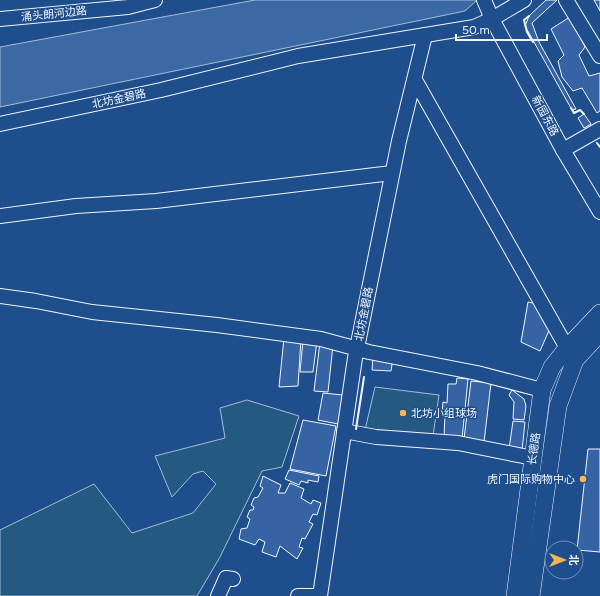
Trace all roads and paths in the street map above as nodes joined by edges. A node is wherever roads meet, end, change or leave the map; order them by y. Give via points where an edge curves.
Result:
1 (155, 0) edge
2 (484, 0) edge
3 (524, 0) edge
4 (566, 0) edge
5 (0, 19) edge
6 (492, 19) junction
7 (425, 35) junction
8 (600, 56) edge
9 (415, 80) junction
10 (0, 124) edge
11 (600, 130) edge
12 (563, 150) junction
13 (392, 173) junction
14 (600, 212) edge
15 (0, 216) edge
16 (0, 296) edge
17 (598, 321) edge
18 (357, 348) junction
19 (567, 348) junction
20 (542, 390) junction
21 (344, 431) junction
22 (533, 458) junction
23 (233, 579) dead end
24 (218, 596) edge
25 (298, 596) edge
26 (319, 596) edge
27 (515, 596) edge
28 (531, 596) edge

1 - 5 street, 涌头朗河边路 via 128,7
2 - 6 street, 新园东路
3 - 6 street, 北坊金碧路
4 - 8 street
6 - 7 street, 北坊金碧路 via 474,27
6 - 12 street, 新园东路
7 - 9 street, 北坊金碧路
7 - 10 street, 北坊金碧路 via 298,56 161,90
9 - 13 street, 北坊金碧路
9 - 19 street
11 - 12 street
12 - 14 street, 新园东路
13 - 15 street via 156,201 76,206
13 - 18 street, 北坊金碧路
16 - 18 street via 92,312 321,339
17 - 19 main road, 长德路
17 - 28 main road, 长德路 via 575,360 558,406
18 - 20 street via 477,373
18 - 21 street, 北坊金碧路
19 - 20 main road, 长德路 via 552,367
20 - 22 main road, 长德路
21 - 22 street via 376,437 458,443
21 - 26 street, 北坊金碧路
22 - 27 main road, 长德路
23 - 24 street via 226,578
25 - 26 street

